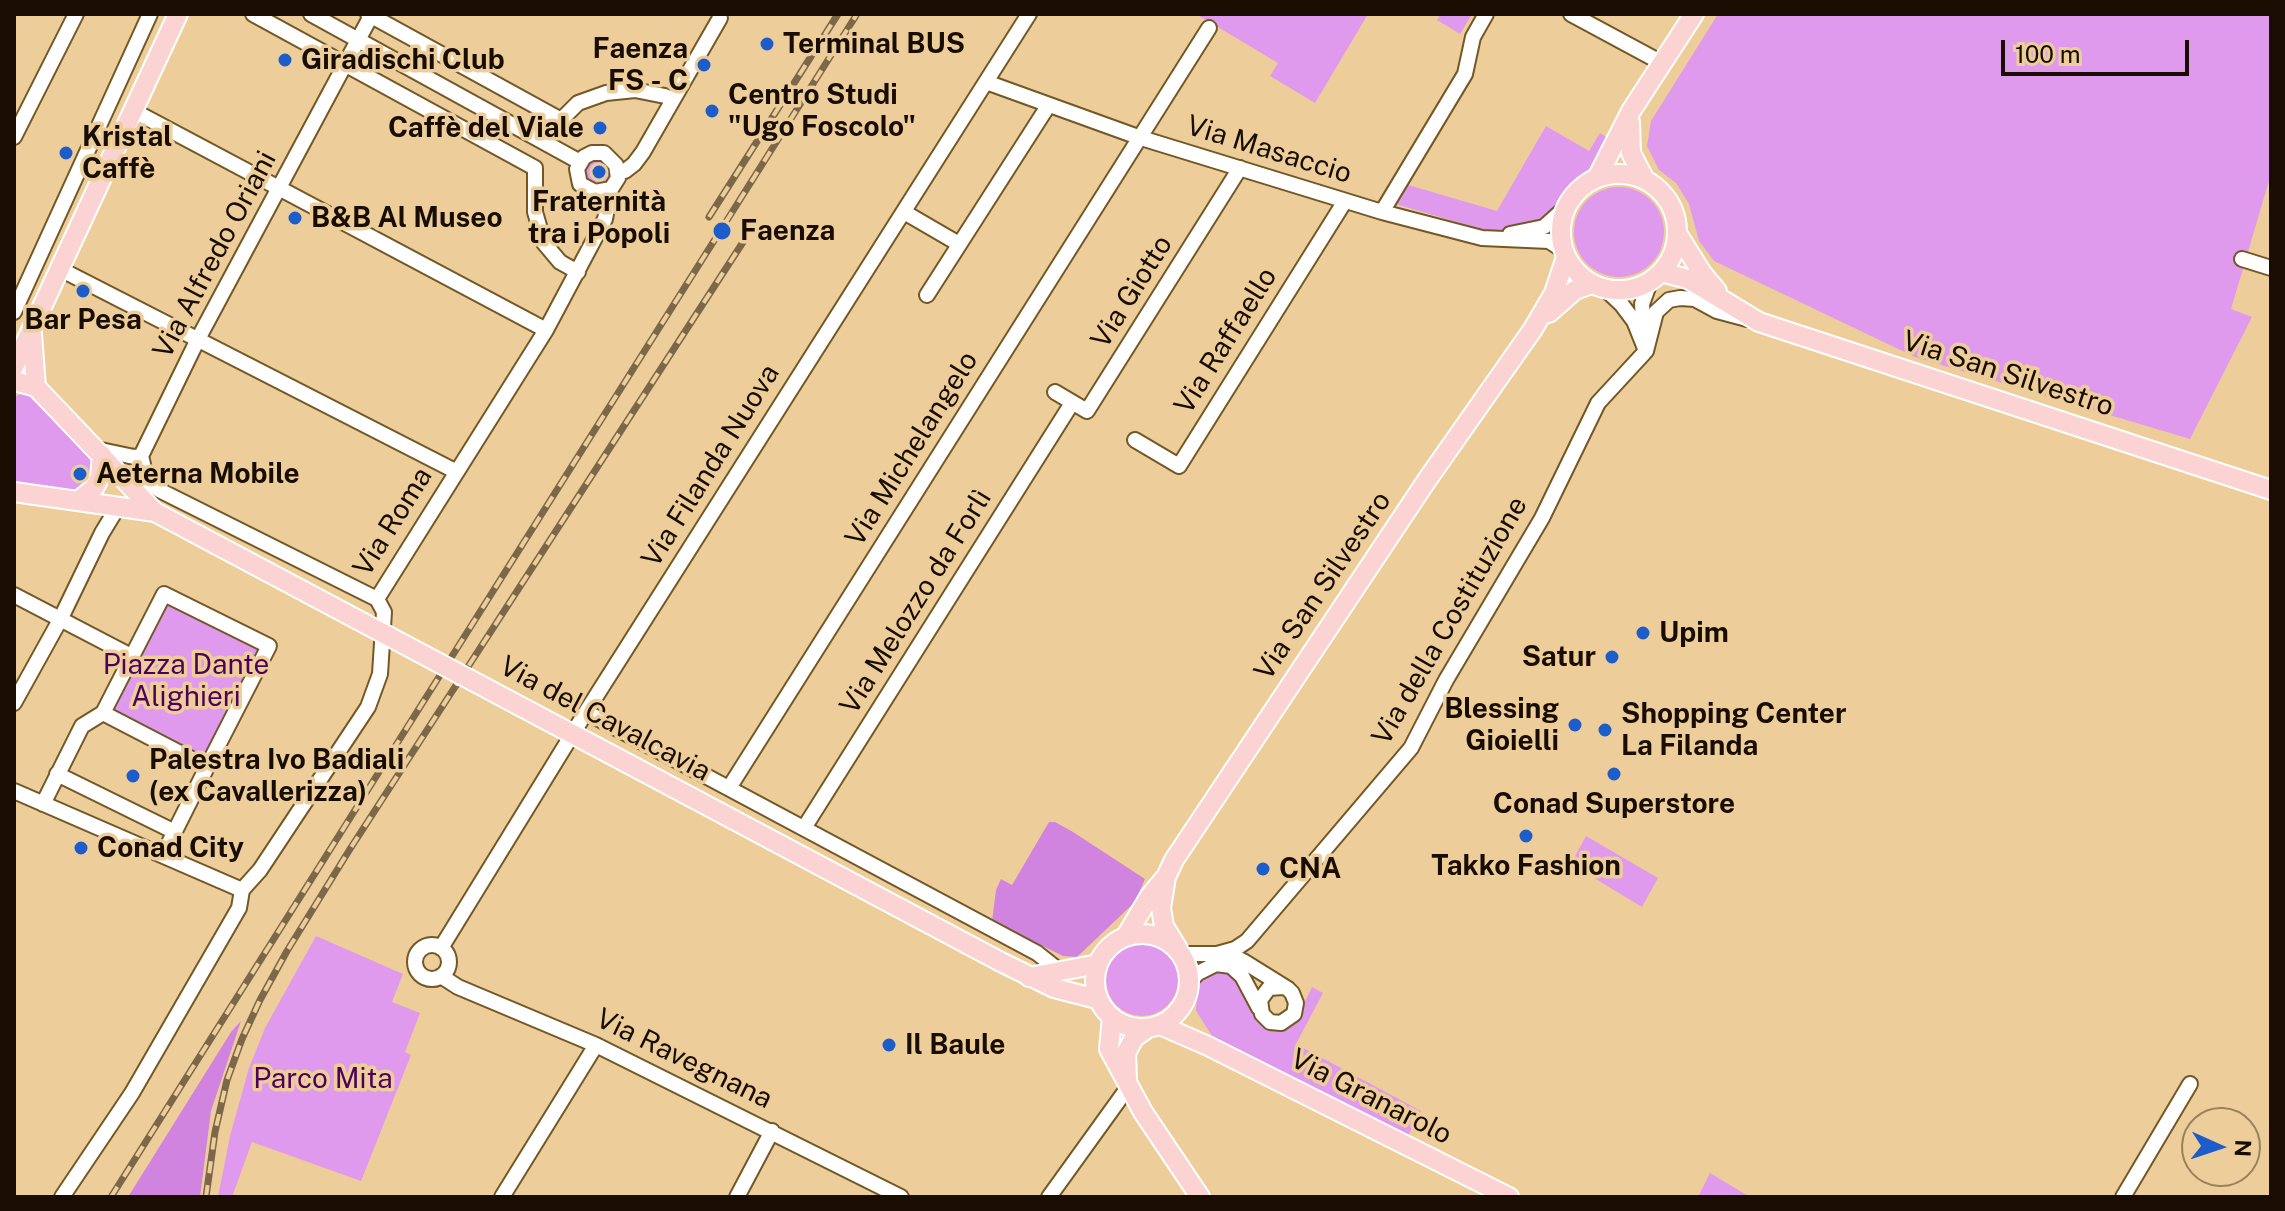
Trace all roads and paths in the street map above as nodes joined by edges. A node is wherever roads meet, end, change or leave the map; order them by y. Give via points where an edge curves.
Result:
1 (76, 14) edge
2 (150, 14) edge
3 (178, 14) edge
4 (253, 14) edge
5 (311, 14) edge
6 (370, 14) edge
7 (1029, 14) edge
8 (1486, 14) edge
9 (1571, 14) edge
10 (1694, 14) edge
11 (719, 15) edge
12 (1209, 28) dead end
13 (358, 39) junction
14 (1662, 63) junction
15 (345, 64) junction
16 (986, 82) junction
17 (672, 100) junction
18 (1048, 106) junction
19 (132, 110) junction
20 (1631, 111) junction
21 (14, 137) edge
22 (1141, 138) junction
23 (580, 163) junction
24 (1240, 168) junction
25 (79, 171) junction
26 (618, 171) junction
27 (1598, 176) junction
28 (1644, 178) junction
29 (101, 182) junction
30 (279, 188) junction
31 (611, 189) junction
32 (1345, 201) junction
33 (1564, 209) junction
34 (904, 212) junction
35 (1382, 212) junction
36 (1677, 233) junction
37 (1482, 238) junction
38 (959, 244) junction
39 (1564, 254) junction
40 (2242, 259) dead end
41 (2271, 268) edge
42 (60, 269) junction
43 (578, 272) junction
44 (1655, 277) junction
45 (1599, 286) junction
46 (927, 295) dead end
47 (21, 297) junction
48 (1730, 305) junction
49 (42, 306) junction
50 (14, 312) edge
51 (1759, 322) junction
52 (1533, 329) junction
53 (546, 330) junction
54 (32, 331) junction
55 (198, 339) junction
56 (1646, 351) junction
57 (14, 367) edge
58 (14, 381) edge
59 (36, 387) junction
60 (1055, 392) dead end
61 (1072, 403) junction
62 (1135, 440) dead end
63 (99, 452) junction
64 (141, 456) junction
65 (455, 471) junction
66 (2271, 490) edge
67 (14, 492) edge
68 (78, 501) junction
69 (119, 505) junction
70 (155, 512) junction
71 (14, 595) edge
72 (377, 599) junction
73 (60, 620) junction
74 (131, 656) junction
75 (14, 703) edge
76 (586, 712) junction
77 (103, 713) junction
78 (207, 767) junction
79 (57, 774) junction
80 (729, 788) junction
81 (14, 791) edge
82 (43, 804) junction
83 (804, 828) junction
84 (175, 832) junction
85 (163, 855) junction
86 (1166, 877) junction
87 (242, 890) junction
88 (1126, 936) junction
89 (1247, 941) junction
90 (441, 948) junction
91 (1180, 952) junction
92 (1217, 954) junction
93 (1098, 964) junction
94 (1250, 965) junction
95 (1061, 972) junction
96 (441, 976) junction
97 (1029, 977) junction
98 (1283, 987) junction
99 (1188, 993) junction
100 (1097, 999) junction
101 (1260, 1010) junction
102 (1112, 1017) junction
103 (1154, 1027) junction
104 (596, 1045) junction
105 (1208, 1046) junction
106 (2190, 1084) dead end
107 (1129, 1086) junction
108 (772, 1131) junction
109 (62, 1197) edge
110 (502, 1197) edge
111 (737, 1197) edge
112 (900, 1197) edge
113 (1049, 1197) edge
114 (1200, 1197) edge
115 (1509, 1197) edge
116 (2123, 1197) edge

1 - 21 street
2 - 25 street
3 - 19 main road
4 - 15 street
5 - 13 street
6 - 13 street, Via Alfredo Oriani
6 - 17 street via 561,120 578,103 606,93 635,90
7 - 16 street, Via Filanda Nuova
8 - 35 street, Via Masaccio via 1473,37 1465,74
9 - 14 street
10 - 14 main road
11 - 17 street
12 - 22 street, Via Masaccio
13 - 15 street, Via Alfredo Oriani
13 - 23 street
14 - 20 main road
15 - 30 street, Via Alfredo Oriani
15 - 43 street via 535,168 535,212 544,243 560,262
16 - 18 street, Via Masaccio
16 - 34 street, Via Filanda Nuova
17 - 26 street via 634,164
18 - 22 street, Via Masaccio
18 - 38 street
19 - 29 main road
19 - 30 street
20 - 27 main road
20 - 28 main road via 1629,143
22 - 24 street, Via Masaccio
22 - 80 street, Via Michelangelo
23 - 26 street via 604,153
23 - 31 street via 578,178 588,190
24 - 32 street, Via Masaccio
24 - 61 street, Via Giotto via 1087,411
25 - 29 street
25 - 47 street
26 - 31 street
27 - 28 main road
27 - 33 main road
28 - 36 main road via 1668,199
29 - 42 main road
30 - 53 street
30 - 55 street, Via Alfredo Oriani
31 - 43 street, Via Roma via 605,219
32 - 35 street, Via Masaccio
32 - 62 street, Via Raffaello via 1179,466
33 - 37 street, Via Masaccio via 1544,227
33 - 39 main road
34 - 38 street
34 - 76 street, Via Filanda Nuova
35 - 37 street, Via Masaccio
36 - 44 main road via 1670,259
36 - 48 main road, Via San Silvestro
37 - 39 street, Via Masaccio via 1549,241
38 - 46 street
39 - 45 main road via 1573,269
39 - 52 main road, Via San Silvestro via 1554,293
40 - 41 street
42 - 49 main road
42 - 55 street
43 - 53 street, Via Roma
44 - 45 main road via 1636,288
44 - 48 main road, Via San Silvestro via 1688,279
44 - 56 street via 1642,304
45 - 52 main road, Via San Silvestro via 1575,290
45 - 56 street via 1634,321
47 - 49 street
47 - 50 street
48 - 51 main road, Via San Silvestro
49 - 54 main road
51 - 56 street, Via della Costituzione via 1695,299 1669,300 1656,312
51 - 66 main road, Via San Silvestro
52 - 86 main road, Via San Silvestro via 1409,506
53 - 65 street, Via Roma
54 - 57 main road
54 - 59 main road
55 - 64 street, Via Alfredo Oriani
55 - 65 street
56 - 89 street, Via della Costituzione via 1598,403 1542,518 1411,748
58 - 59 main road
59 - 63 main road, Via del Cavalcavia
60 - 61 street
61 - 83 street, Via Melozzo da Forlì
63 - 64 street
63 - 68 main road via 102,470 97,483
63 - 70 main road, Via del Cavalcavia
64 - 72 street, Via Roma via 147,481 159,490
65 - 72 street, Via Roma
67 - 68 main road, Via del Cavalcavia
68 - 69 main road, Via del Cavalcavia
69 - 70 main road, Via del Cavalcavia
69 - 73 street
70 - 97 main road, Via del Cavalcavia, bridge
71 - 73 street
72 - 87 street via 384,612 380,674 368,707
73 - 74 street
73 - 75 street
74 - 77 street
74 - 78 street via 164,594 269,646
76 - 80 street, Via del Cavalcavia
76 - 90 street, Via Filanda Nuova
77 - 78 street
77 - 79 street via 82,726
78 - 84 street
79 - 82 street
79 - 84 street
80 - 83 street, Via del Cavalcavia
81 - 82 street
82 - 85 street
83 - 95 street, Via del Cavalcavia via 1037,953
84 - 85 street
85 - 87 street
86 - 88 main road, Via San Silvestro
86 - 91 main road, Via San Silvestro via 1164,926
87 - 109 street via 239,908 132,1093
88 - 91 main road via 1154,935
88 - 93 main road via 1109,947
89 - 92 street, Via della Costituzione
89 - 94 street via 1244,954
90 - 96 street via 449,962
90 - 96 street, Via Ravegnana via 425,947 415,960 421,975
91 - 92 street, Via della Costituzione
91 - 99 main road via 1190,978
92 - 94 street, Via della Costituzione
93 - 95 main road
93 - 100 main road
94 - 98 street, Via della Costituzione
95 - 97 main road
96 - 104 street, Via Ravegnana
97 - 100 main road, Via del Cavalcavia
98 - 101 street via 1265,991
98 - 101 street via 1295,998 1291,1018 1276,1023
99 - 101 street via 1198,973 1216,964 1231,966
99 - 103 main road via 1177,1013
99 - 105 main road via 1192,1024
100 - 102 main road
102 - 103 main road via 1123,1024
102 - 107 main road via 1109,1049
103 - 105 main road, Via Granarolo
103 - 107 main road via 1134,1038 1126,1053
104 - 108 street, Via Ravegnana
104 - 110 street
105 - 115 main road, Via Granarolo
106 - 116 street
107 - 113 street
107 - 114 main road
108 - 111 street
108 - 112 street, Via Ravegnana

